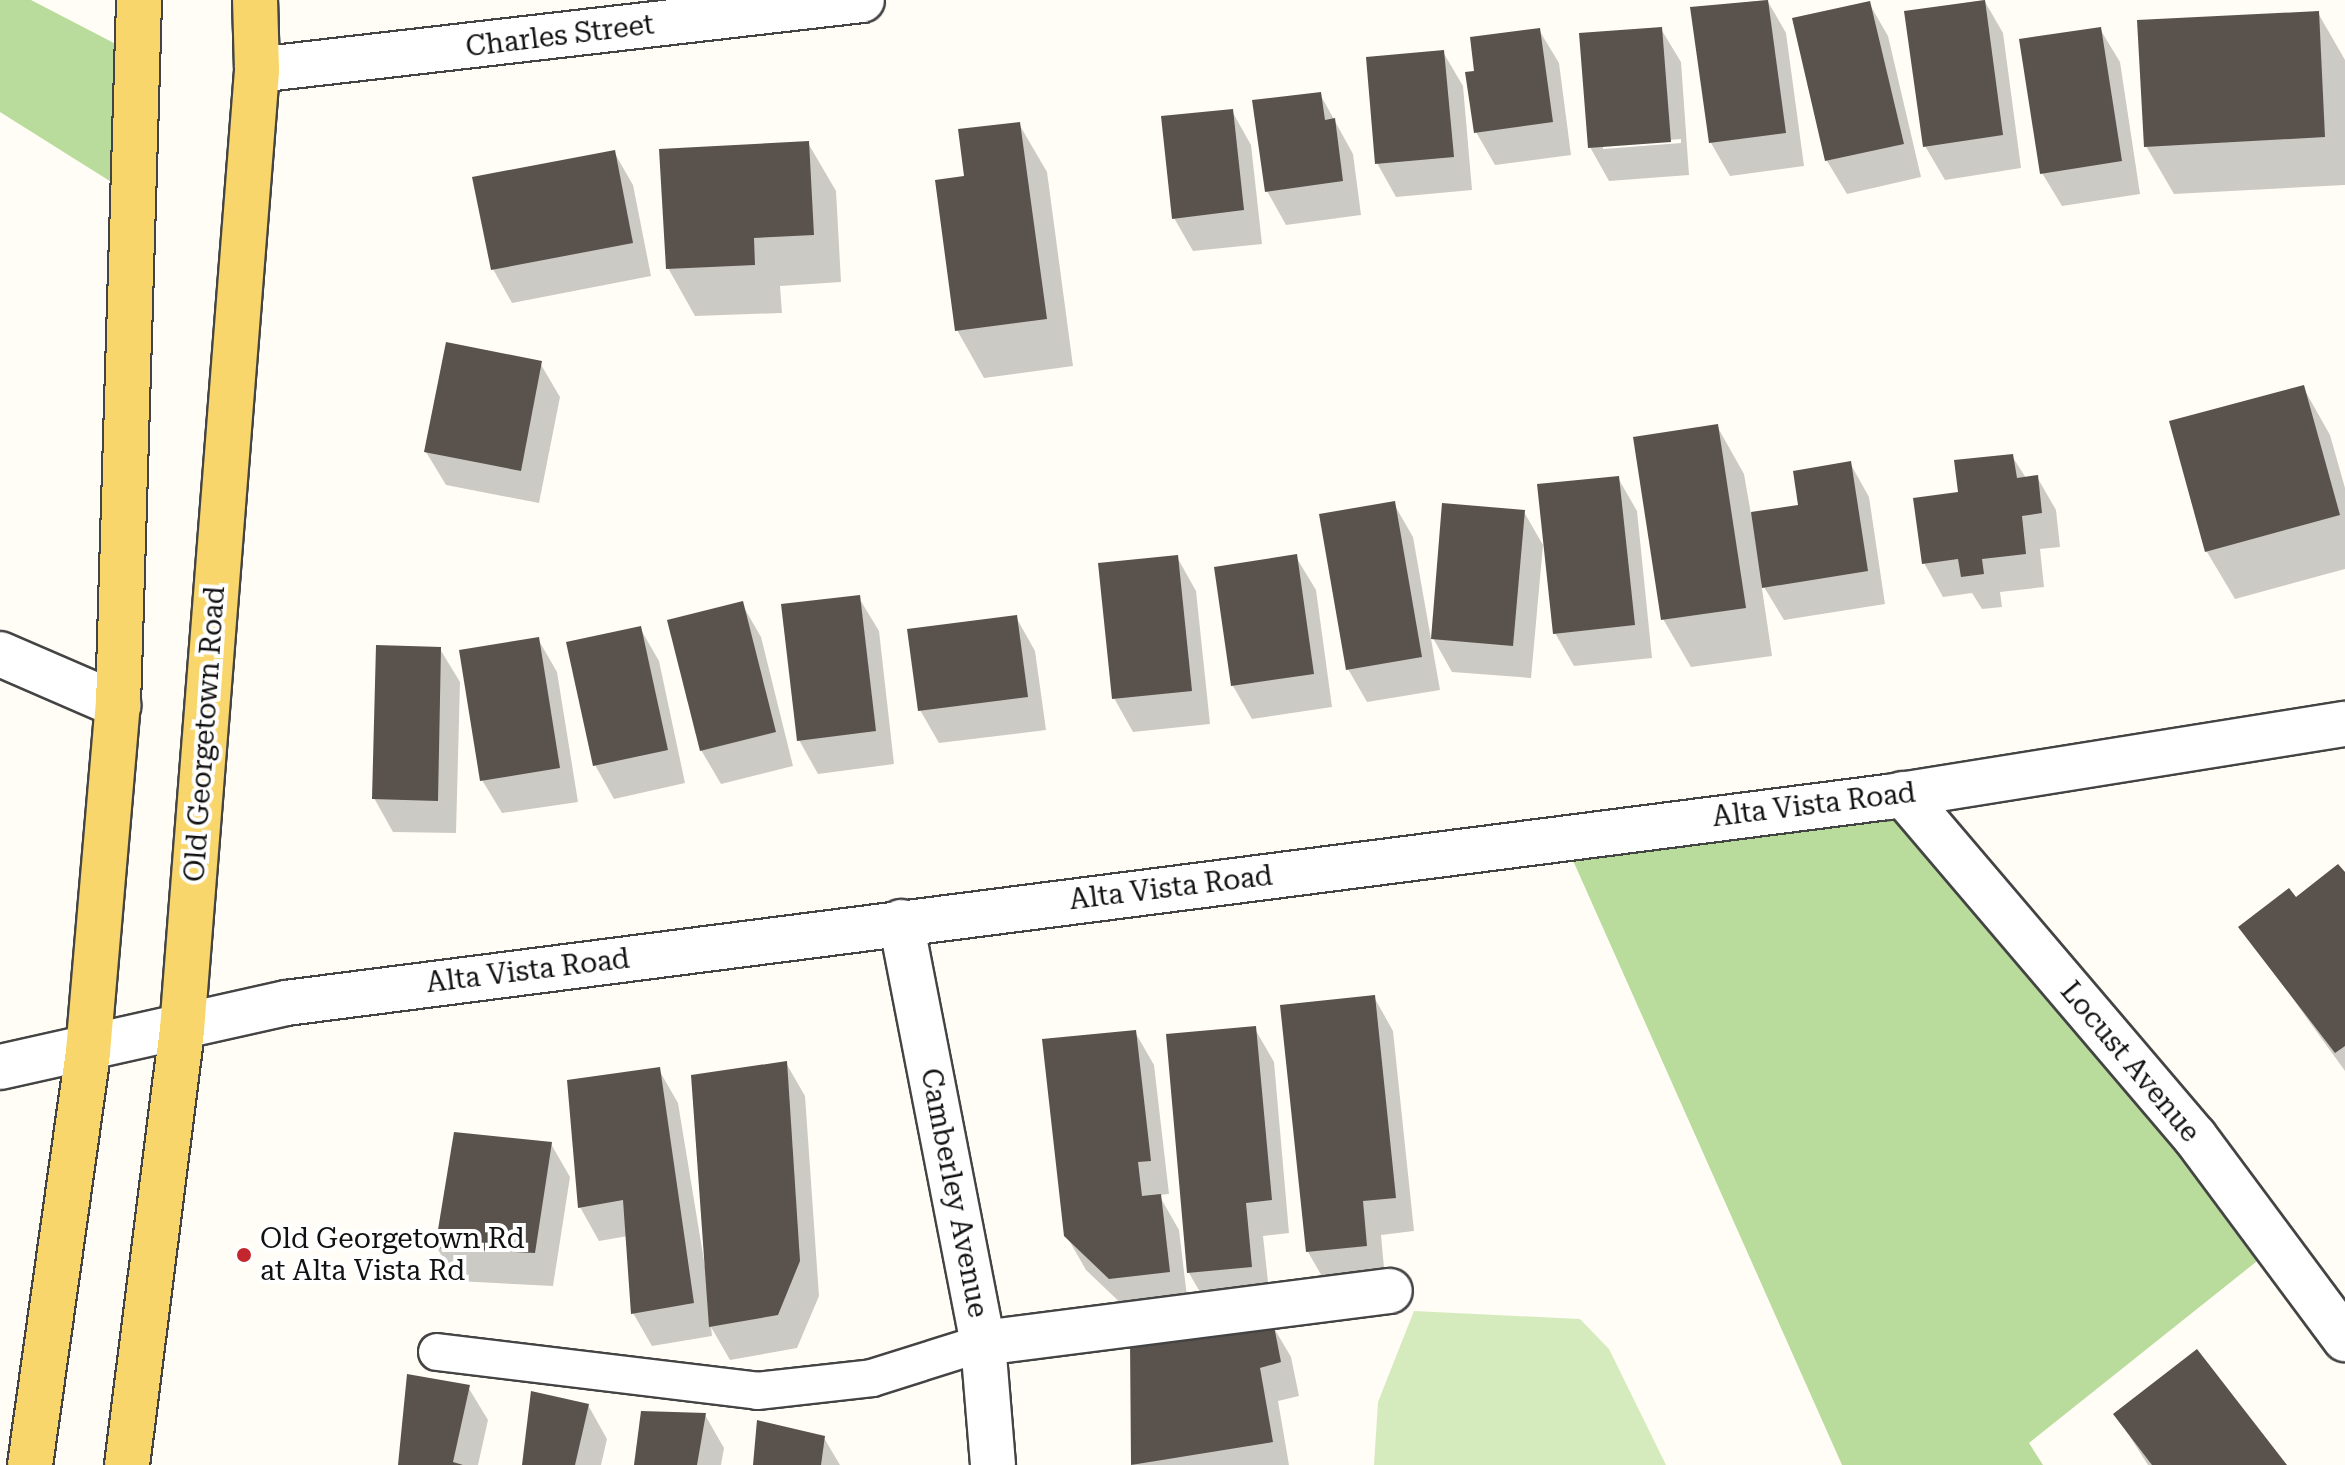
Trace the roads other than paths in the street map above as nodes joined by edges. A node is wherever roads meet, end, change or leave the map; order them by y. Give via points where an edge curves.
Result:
1 (139, 0) edge
2 (255, 0) edge
3 (843, 1) edge
4 (257, 70) junction
5 (0, 654) edge
6 (118, 705) junction
7 (2345, 724) edge
8 (1903, 794) junction
9 (901, 922) junction
10 (182, 1030) junction
11 (88, 1052) junction
12 (0, 1067) edge
13 (1390, 1291) dead end
14 (2345, 1339) edge
15 (983, 1343) junction
16 (437, 1352) dead end
17 (30, 1465) edge
18 (127, 1465) edge
19 (993, 1465) edge

1 - 6 main road
2 - 4 main road, Old Georgetown Road
3 - 4 street, Charles Street
4 - 10 main road, Old Georgetown Road
5 - 6 street
6 - 11 main road
7 - 8 street, Alta Vista Road
8 - 9 street, Alta Vista Road
8 - 14 street, Locust Avenue via 2195,1137
9 - 10 street, Alta Vista Road via 286,1003
9 - 15 street, Camberley Avenue
10 - 11 street, Alta Vista Road
10 - 18 main road, Old Georgetown Road
11 - 12 street, Alta Vista Road
11 - 17 main road
13 - 15 street
15 - 16 lane via 872,1378 757,1391
15 - 19 street, Camberley Avenue

